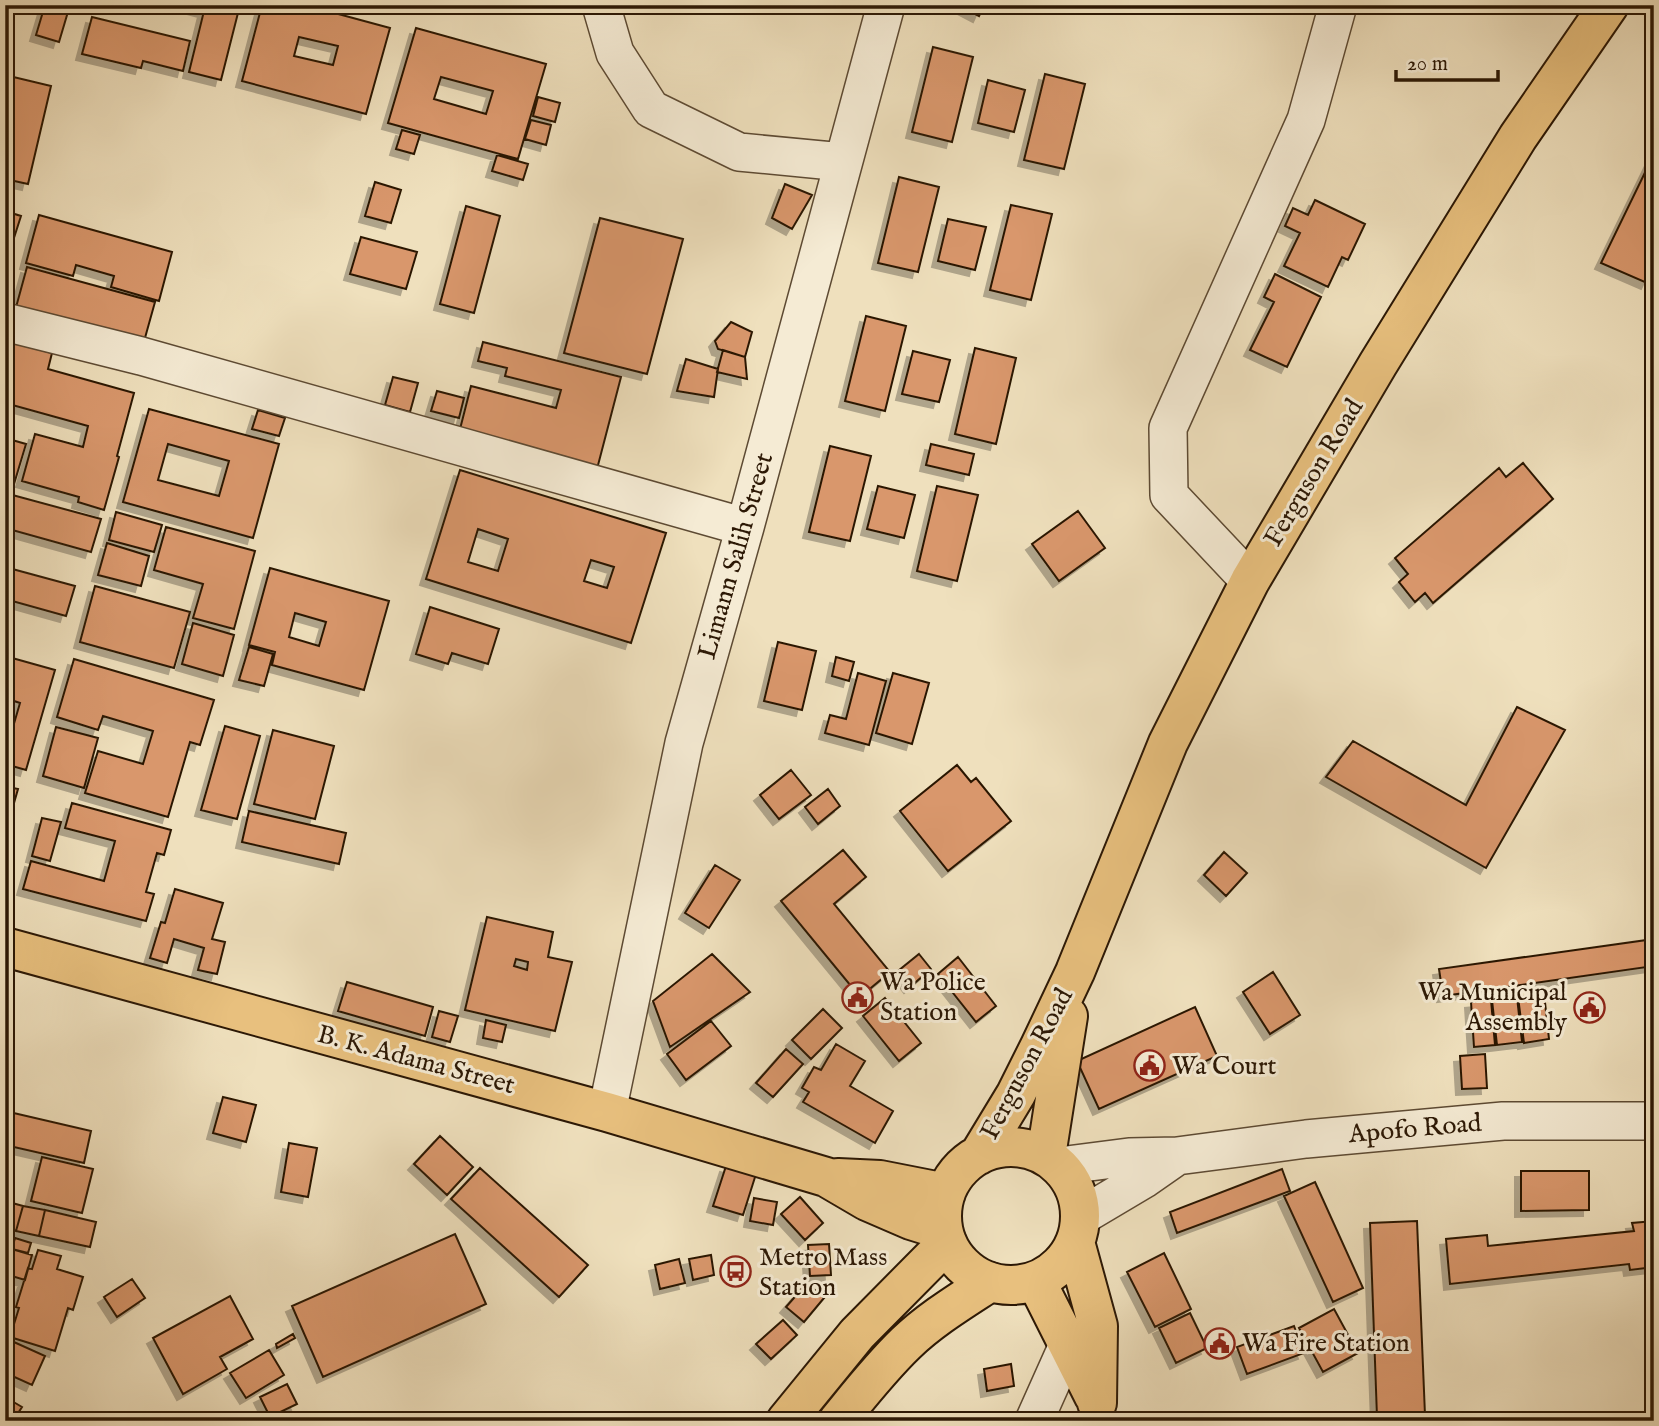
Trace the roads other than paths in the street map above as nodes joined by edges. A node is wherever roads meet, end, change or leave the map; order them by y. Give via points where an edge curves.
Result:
1 (600, 5) edge
2 (886, 5) edge
3 (1338, 5) edge
4 (1609, 5) edge
5 (844, 162) junction
6 (5, 323) edge
7 (745, 527) junction
8 (1250, 581) junction
9 (5, 947) edge
10 (1075, 972) junction
11 (607, 1112) junction
12 (1654, 1121) edge
13 (979, 1155) junction
14 (1177, 1156) junction
15 (1052, 1161) junction
16 (945, 1222) junction
17 (1077, 1229) junction
18 (1036, 1281) junction
19 (990, 1282) junction
20 (1068, 1345) junction
21 (1101, 1412) edge
22 (786, 1421) edge
23 (838, 1421) edge
24 (1034, 1421) edge

1 - 5 street via 615,53 651,109 739,152
2 - 5 street, Limann Salih Street
3 - 8 street via 1306,120 1168,428 1169,495
4 - 8 main road, Ferguson Road via 1518,137
5 - 7 street, Limann Salih Street
6 - 7 street via 141,356
7 - 11 street, Limann Salih Street via 684,743
8 - 10 main road, Ferguson Road via 1168,743
9 - 11 main road, B. K. Adama Street
10 - 13 main road, Ferguson Road via 1016,1094
10 - 15 main road, Ferguson Road
11 - 16 main road, B. K. Adama Street via 826,1177 880,1180
12 - 14 street, Apofo Road via 1503,1121
13 - 15 main road via 1013,1147 1030,1149
13 - 16 main road via 953,1178
14 - 15 street, Apofo Road
14 - 17 street, Apofo Road
15 - 17 main road via 1075,1189
16 - 19 main road via 957,1260
16 - 22 main road
17 - 18 main road via 1066,1258
17 - 21 main road via 1098,1326
18 - 19 main road
18 - 20 main road
19 - 23 main road via 907,1342
20 - 21 main road
20 - 24 street

